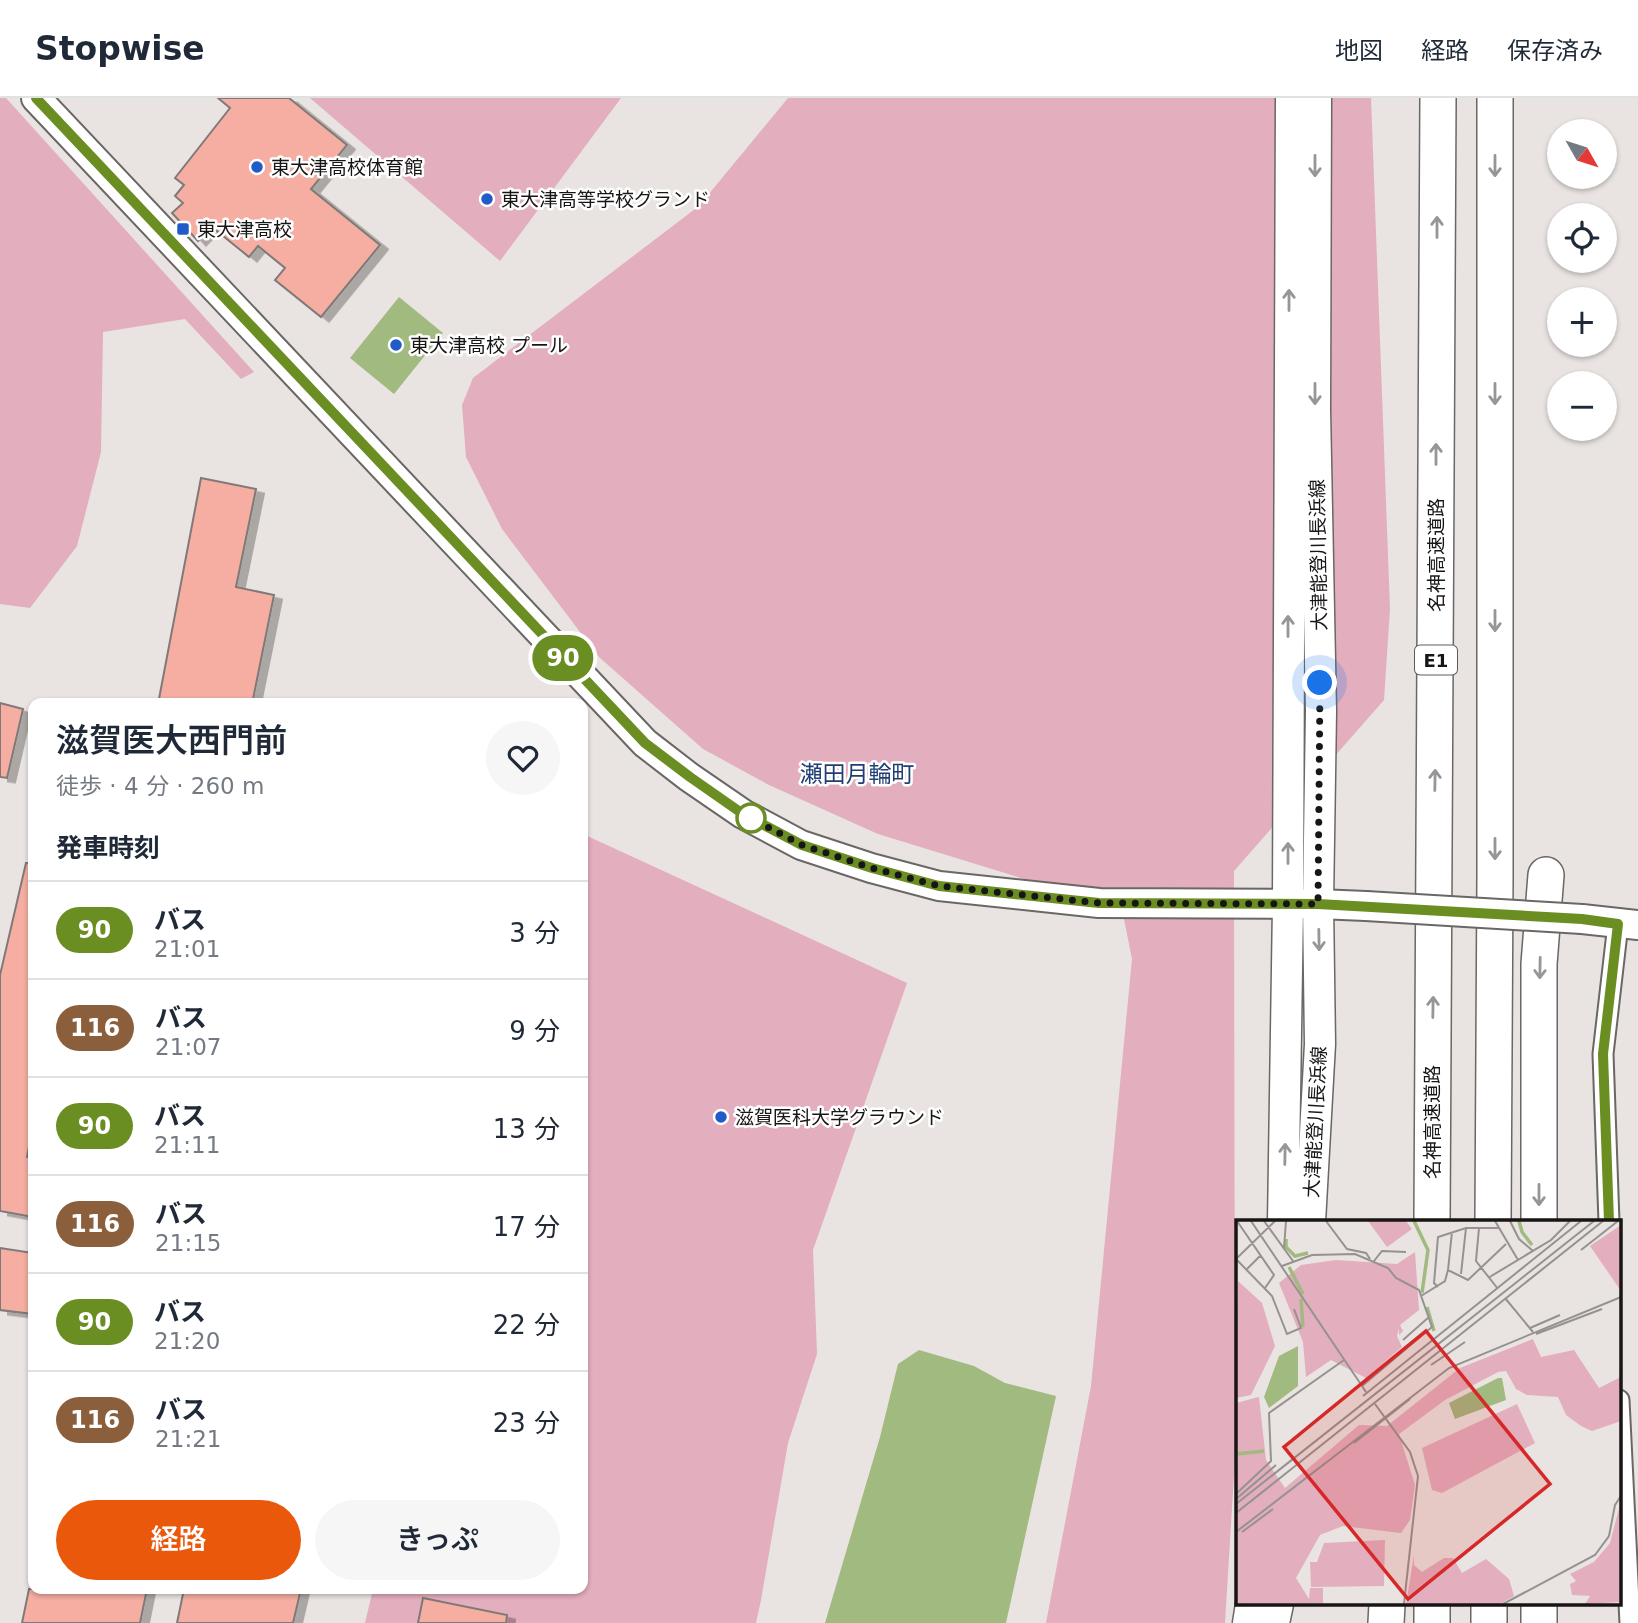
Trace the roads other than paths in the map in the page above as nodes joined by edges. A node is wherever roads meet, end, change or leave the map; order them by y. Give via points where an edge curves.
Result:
1 (36, 98) edge
2 (1291, 98) edge
3 (1316, 98) edge
4 (1438, 98) edge
5 (1495, 98) edge
6 (1546, 875) dead end
7 (1318, 904) junction
8 (1288, 905) junction
9 (1628, 925) edge
10 (1432, 1060) junction
11 (1283, 1220) edge
12 (1310, 1220) edge
13 (1416, 1220) edge
14 (1432, 1220) edge
15 (1493, 1220) edge
16 (1539, 1220) edge
17 (1609, 1220) edge
18 (1620, 1420) edge
19 (1630, 1623) edge

1 - 8 street via 645,743 743,814 802,845 939,886 1099,903
8 -> 2 main road, 大津能登川長浜線
3 -> 7 main road, 大津能登川長浜線
10 -> 4 highway, 名神高速道路 / E1
5 -> 15 highway
6 -> 16 highway via 1539,964
7 - 8 street
7 - 9 street, bridge
7 -> 12 main road, 大津能登川長浜線 via 1320,1044
11 -> 8 main road, 大津能登川長浜線
9 - 17 street via 1603,1054
10 - 13 highway
10 - 14 highway, 名神高速道路 / E1
18 - 19 street

